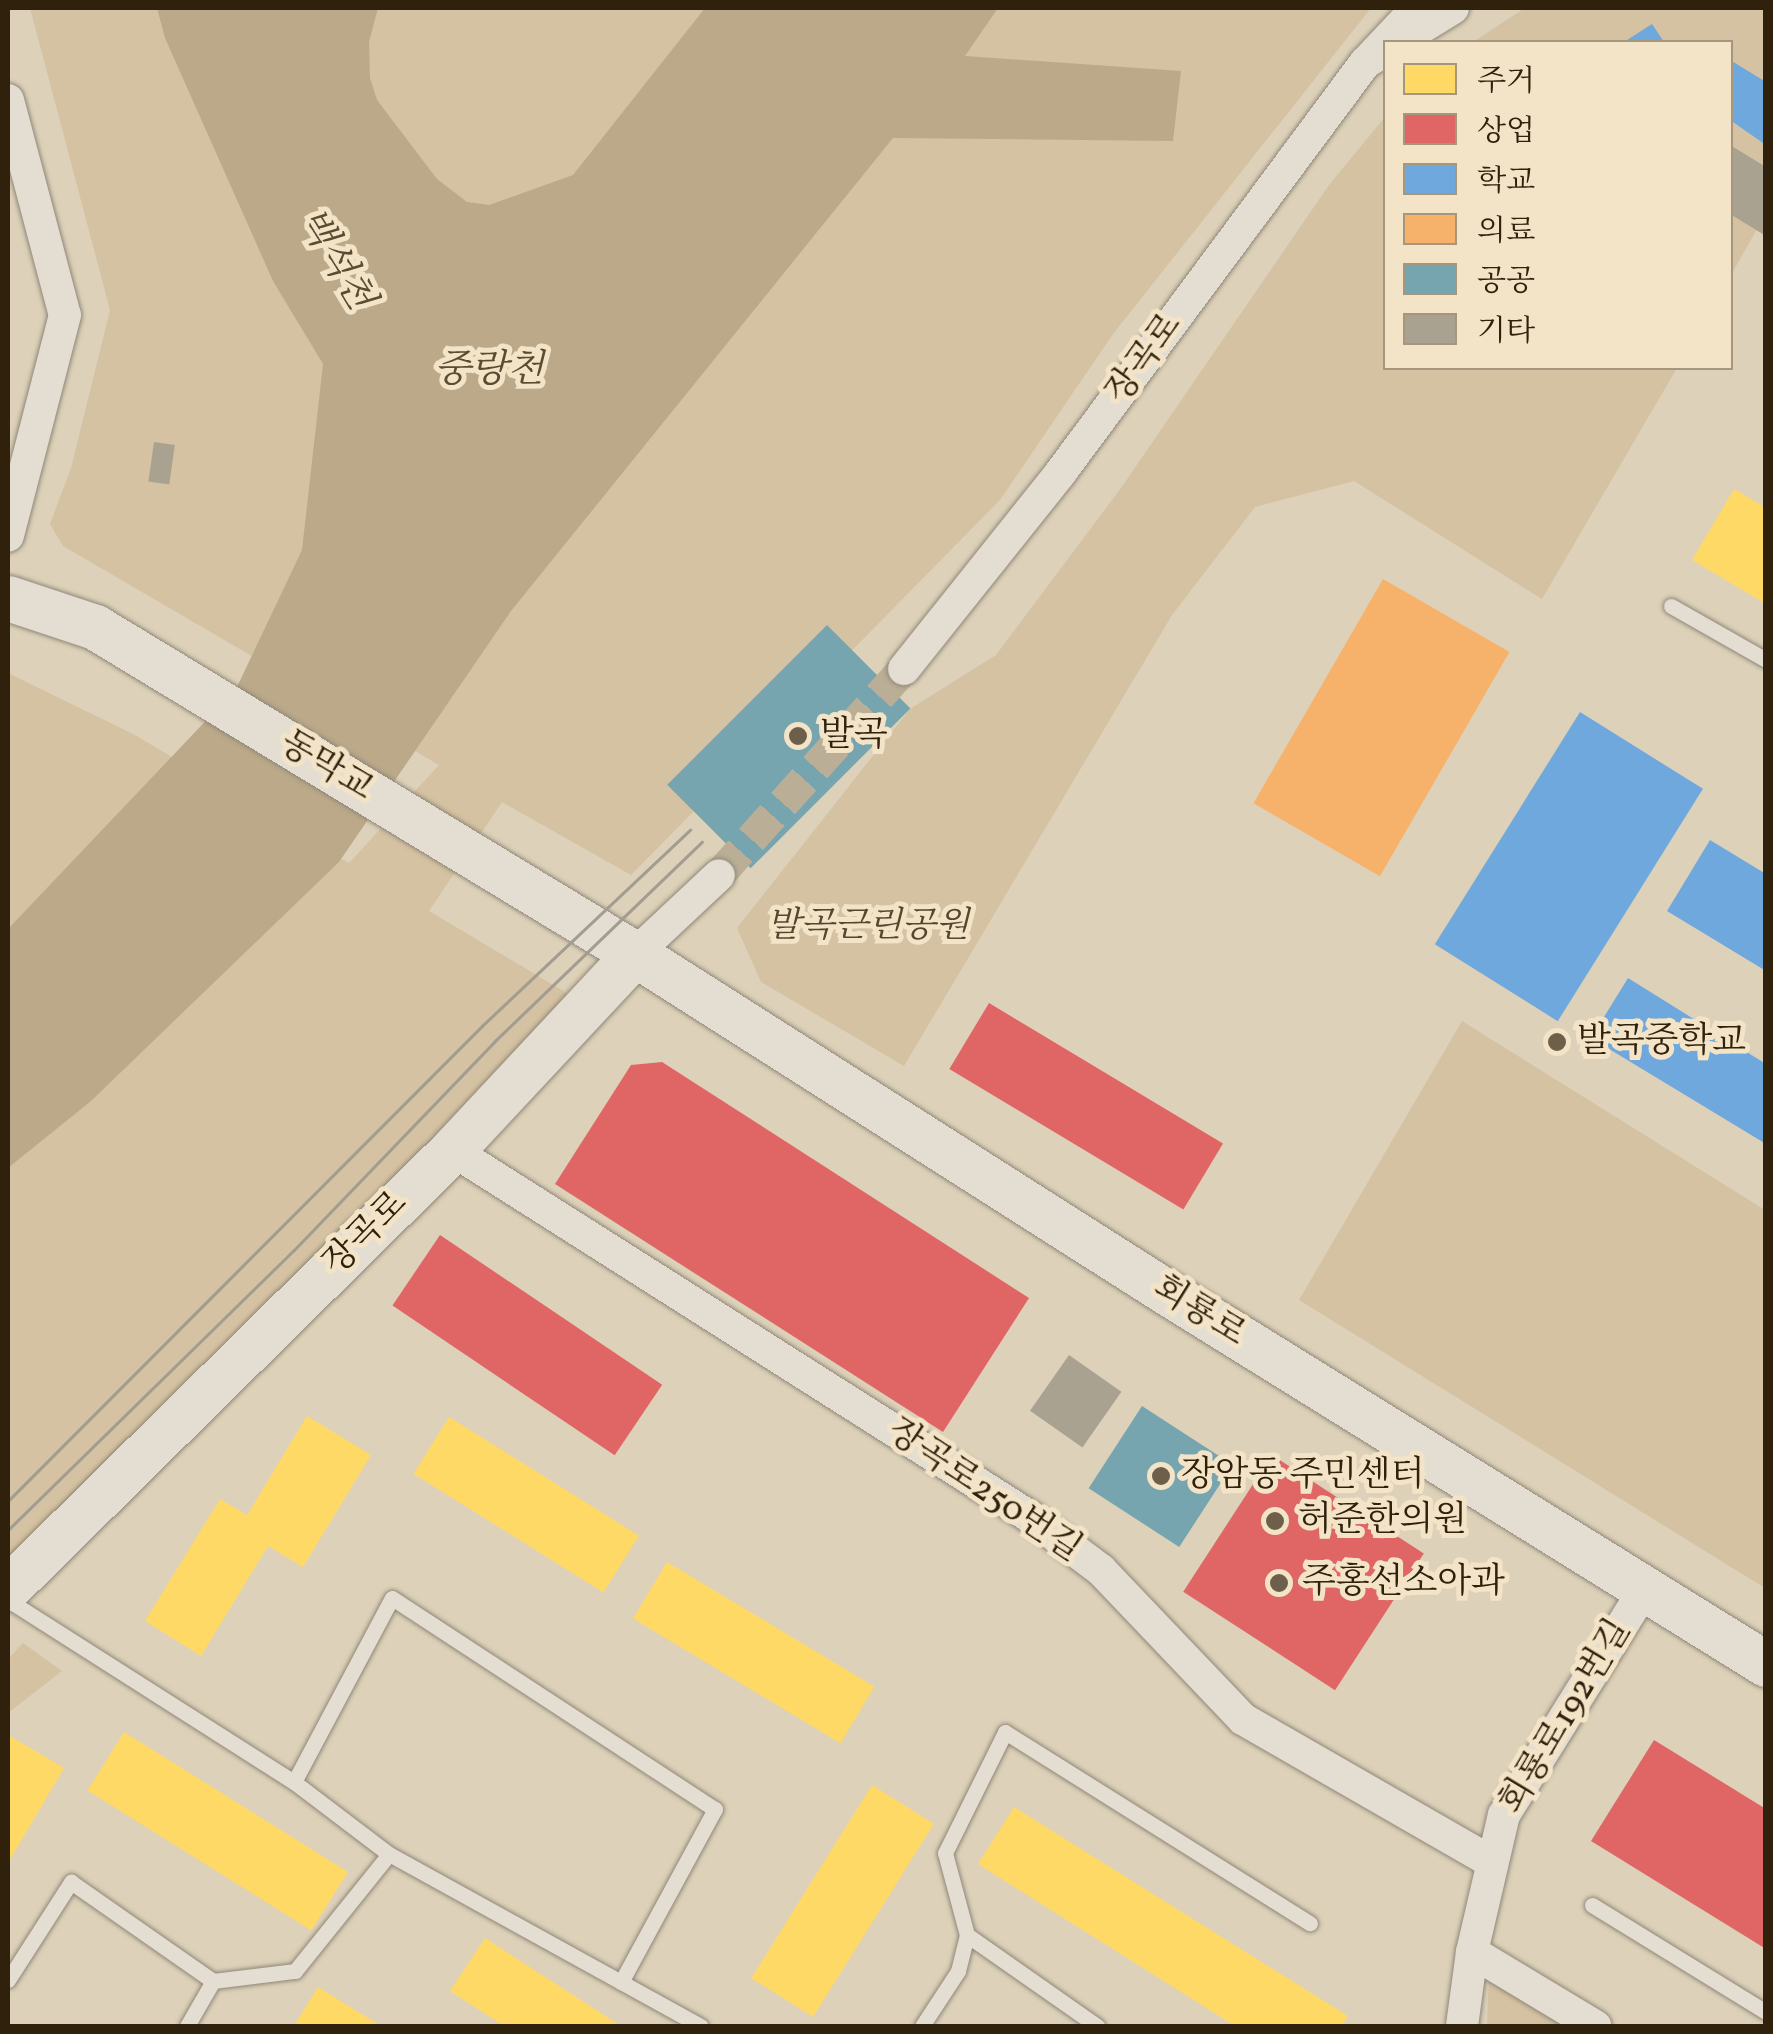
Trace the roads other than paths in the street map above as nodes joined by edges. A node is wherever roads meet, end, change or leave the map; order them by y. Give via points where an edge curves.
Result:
1 (1417, 8) edge
2 (1453, 8) edge
3 (1389, 40) edge
4 (1400, 40) edge
5 (1375, 56) edge
6 (8, 100) edge
7 (8, 536) edge
8 (8, 598) edge
9 (1671, 606) dead end
10 (1766, 660) edge
11 (904, 669) tunnel mouth
12 (718, 875) tunnel mouth
13 (635, 954) junction
14 (452, 1150) junction
15 (1646, 1587) junction
16 (8, 1588) edge
17 (8, 1600) edge
18 (1766, 1664) edge
19 (294, 1782) junction
20 (389, 1854) junction
21 (1490, 1861) junction
22 (1592, 1904) dead end
23 (1310, 1923) dead end
24 (968, 1935) junction
25 (1472, 1952) junction
26 (8, 1980) edge
27 (213, 1981) junction
28 (620, 1982) junction
29 (1766, 2012) edge
30 (188, 2026) edge
31 (701, 2026) edge
32 (922, 2026) edge
33 (1097, 2026) edge
34 (1462, 2026) edge
35 (1596, 2026) edge

1 - 3 street, 장곡로
2 - 4 street
5 - 11 street, 장곡로
6 - 7 street via 64,315
8 - 13 street, 동막교 via 95,627
9 - 10 lane
12 - 13 street, 장곡로
13 - 14 street, 장곡로
13 - 15 street, 회룡로
14 - 16 street, 장곡로
14 - 21 street, 장곡로250번길 via 1029,1516 1101,1570 1243,1719
15 - 18 street, 회룡로
15 - 21 street, 회룡로192번길 via 1504,1815
17 - 19 lane
19 - 20 lane
19 - 28 lane via 392,1598 715,1809
20 - 27 lane via 295,1971
20 - 28 lane
21 - 25 street, 회룡로192번길
22 - 29 lane
23 - 24 lane via 1005,1732 945,1854
24 - 32 lane via 958,1971
24 - 33 lane
25 - 34 street, 회룡로192번길
25 - 35 street
26 - 27 lane via 71,1882
27 - 30 lane
28 - 31 lane

